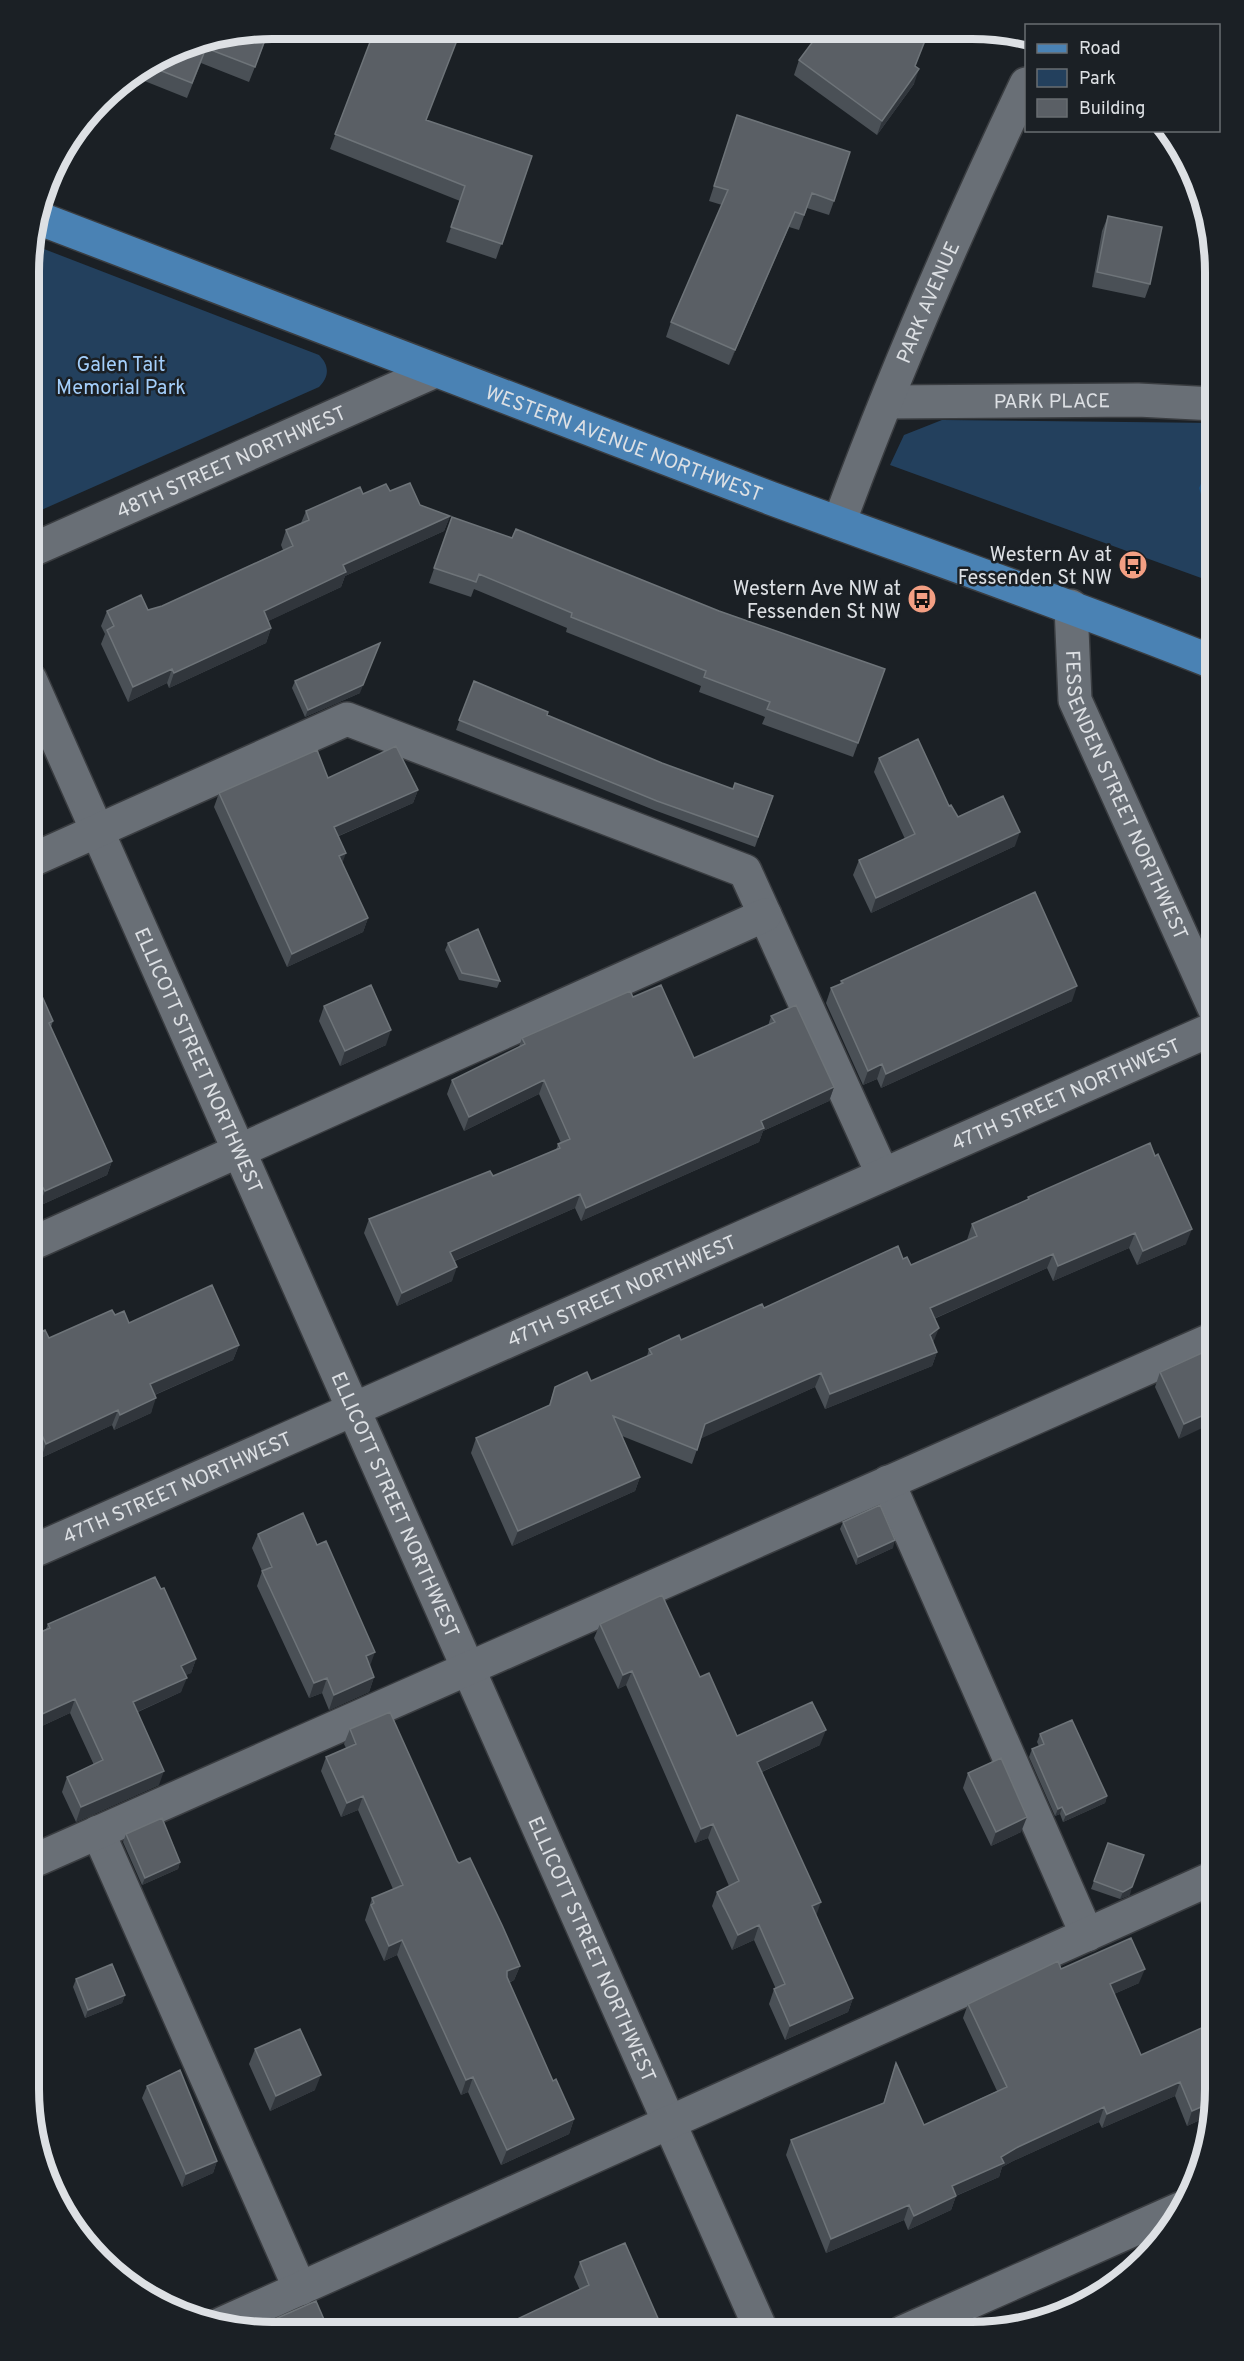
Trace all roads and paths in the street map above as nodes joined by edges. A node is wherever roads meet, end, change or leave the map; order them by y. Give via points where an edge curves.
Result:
1 (1025, 86) edge
2 (45, 221) edge
3 (433, 372) junction
4 (887, 402) junction
5 (1205, 403) edge
6 (838, 523) junction
7 (39, 547) edge
8 (1071, 606) junction
9 (1205, 659) edge
10 (39, 699) edge
11 (97, 831) junction
12 (39, 857) edge
13 (765, 915) junction
14 (1205, 988) edge
15 (1205, 1032) edge
16 (239, 1152) junction
17 (882, 1173) junction
18 (39, 1241) edge
19 (1205, 1342) edge
20 (352, 1409) junction
21 (888, 1482) junction
22 (39, 1549) edge
23 (467, 1668) junction
24 (98, 1832) junction
25 (39, 1859) edge
26 (1205, 1882) edge
27 (1087, 1935) junction
28 (670, 2123) junction
29 (1168, 2214) edge
30 (300, 2289) junction
31 (233, 2319) edge
32 (758, 2322) edge
33 (926, 2322) edge

1 - 4 street, PARK AVENUE
2 - 3 main road, WESTERN AVENUE NORTHWEST
3 - 6 main road, WESTERN AVENUE NORTHWEST
3 - 7 street, 48TH STREET NORTHWEST
4 - 5 street, PARK PLACE via 1138,400
4 - 6 street, PARK AVENUE
6 - 8 main road, WESTERN AVENUE NORTHWEST
8 - 9 main road, WESTERN AVENUE NORTHWEST
8 - 14 street, FESSENDEN STREET NORTHWEST via 1075,700
10 - 11 street, ELLICOTT STREET NORTHWEST
11 - 12 street
11 - 13 street via 347,719 745,871
11 - 16 street, ELLICOTT STREET NORTHWEST
13 - 16 street
13 - 17 street
15 - 17 street, 47TH STREET NORTHWEST
16 - 18 street
16 - 20 street, ELLICOTT STREET NORTHWEST
17 - 20 street, 47TH STREET NORTHWEST
19 - 21 street
20 - 22 street, 47TH STREET NORTHWEST
20 - 23 street, ELLICOTT STREET NORTHWEST
21 - 23 street
21 - 27 street
23 - 24 street
23 - 28 street, ELLICOTT STREET NORTHWEST
24 - 25 street
24 - 30 street
26 - 27 street
27 - 28 street
28 - 30 street
28 - 32 street, ELLICOTT STREET NORTHWEST
29 - 33 street
30 - 31 street

